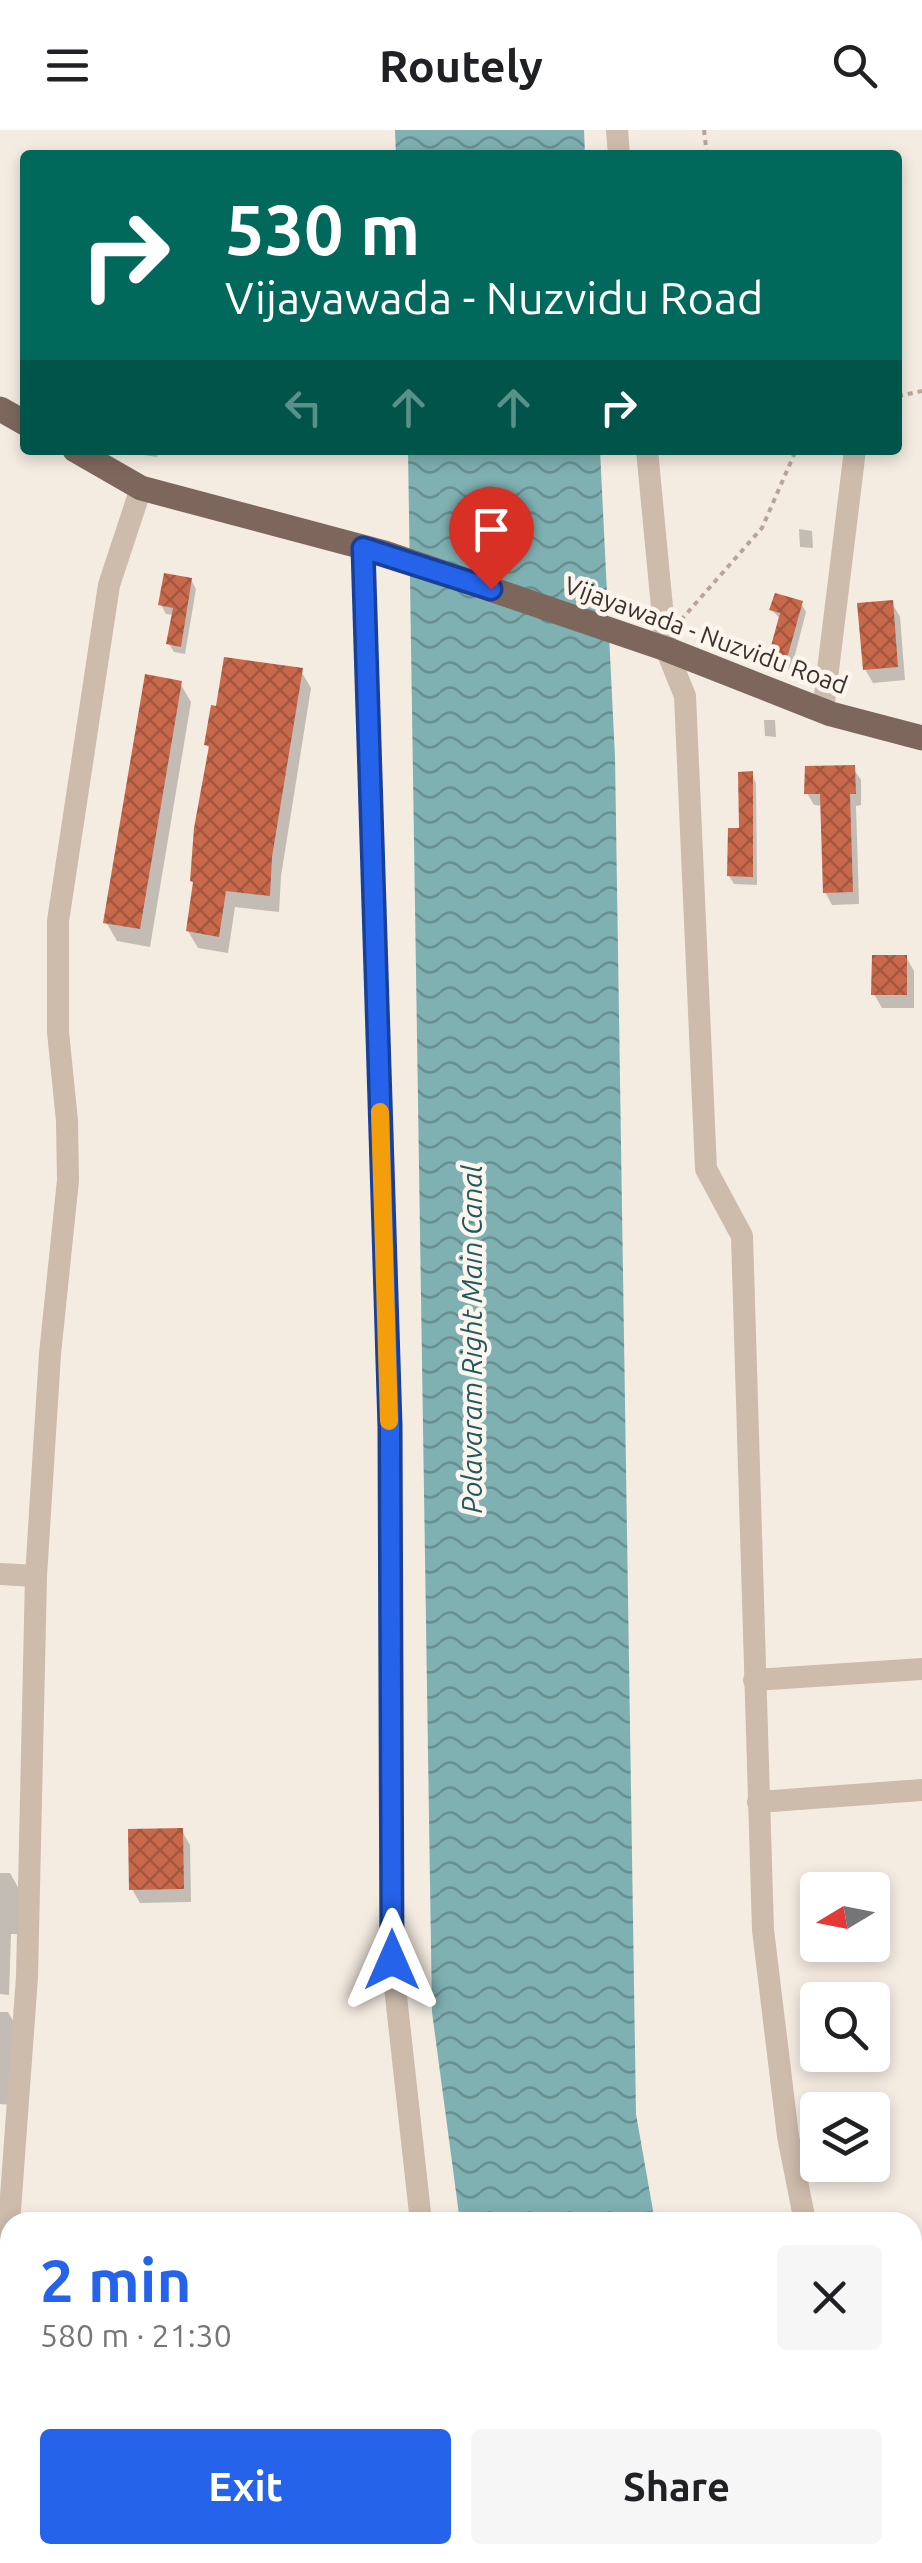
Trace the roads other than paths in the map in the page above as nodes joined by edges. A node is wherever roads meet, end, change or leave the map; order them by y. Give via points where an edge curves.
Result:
1 (83, 455) edge
2 (648, 455) edge
3 (854, 455) edge
4 (140, 488) junction
5 (374, 550) junction
6 (666, 640) junction
7 (823, 710) junction
8 (922, 738) edge
9 (0, 1574) edge
10 (36, 1576) junction
11 (922, 1669) edge
12 (754, 1680) junction
13 (922, 1790) edge
14 (758, 1802) junction
15 (10, 2212) edge
16 (420, 2212) edge
17 (803, 2212) edge

1 - 4 main road, Vijayawada - Nuzvidu Road
2 - 6 street
3 - 7 street
4 - 5 main road, Vijayawada - Nuzvidu Road
4 - 10 street via 109,585 58,921 68,1180
5 - 6 main road, Vijayawada - Nuzvidu Road
5 - 16 street via 392,1960
6 - 7 main road, Vijayawada - Nuzvidu Road
6 - 12 street via 686,696 706,1169 742,1236
7 - 8 main road, Vijayawada - Nuzvidu Road
9 - 10 street
10 - 15 street via 27,1977
11 - 12 street
12 - 14 street
13 - 14 street
14 - 17 street via 763,1930

